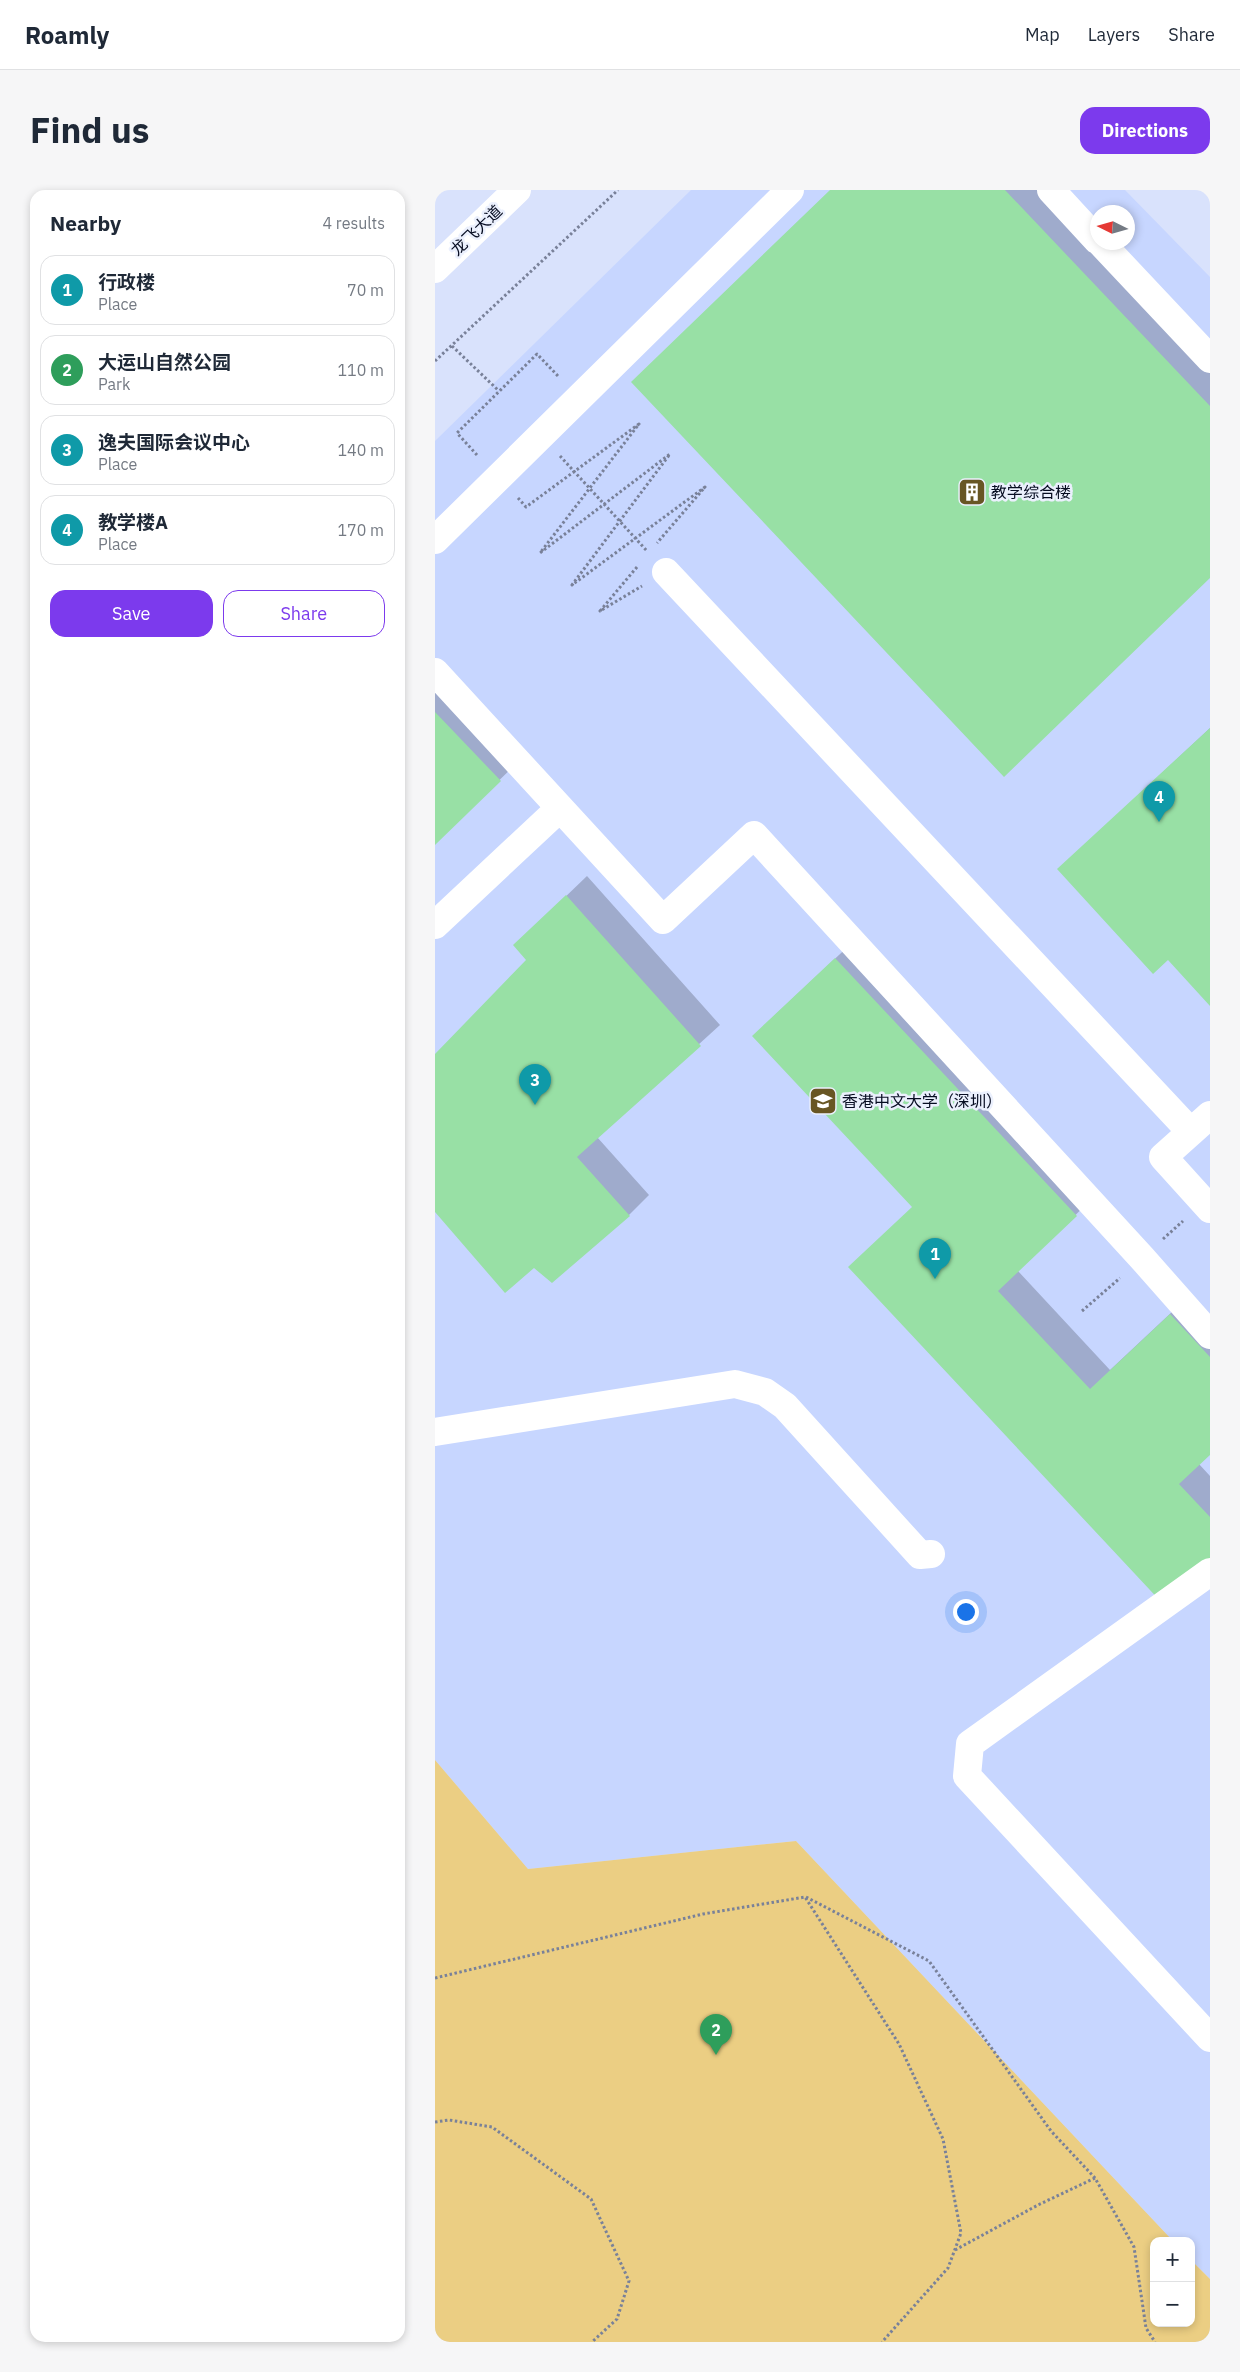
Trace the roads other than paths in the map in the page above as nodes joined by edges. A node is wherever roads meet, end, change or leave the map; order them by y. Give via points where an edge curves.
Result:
1 (517, 190) edge
2 (790, 190) edge
3 (1051, 190) edge
4 (1090, 231) edge
5 (1107, 250) edge
6 (435, 269) edge
7 (1210, 360) edge
8 (435, 540) edge
9 (658, 562) road end
10 (435, 672) edge
11 (560, 808) junction
12 (435, 925) edge
13 (1200, 1123) edge
14 (1207, 1205) edge
15 (1210, 1335) edge
16 (435, 1432) edge
17 (931, 1554) dead end
18 (1210, 1572) edge
19 (1210, 2038) edge

1 - 6 street, 龙飞大道
2 - 8 street
3 - 4 street
5 - 7 street
9 - 13 street
10 - 11 street
11 - 12 street
11 - 15 street via 663,920 754,836
13 - 14 street via 1163,1157
16 - 17 street via 735,1384 765,1392 785,1406 920,1555
18 - 19 street via 970,1744 967,1776

